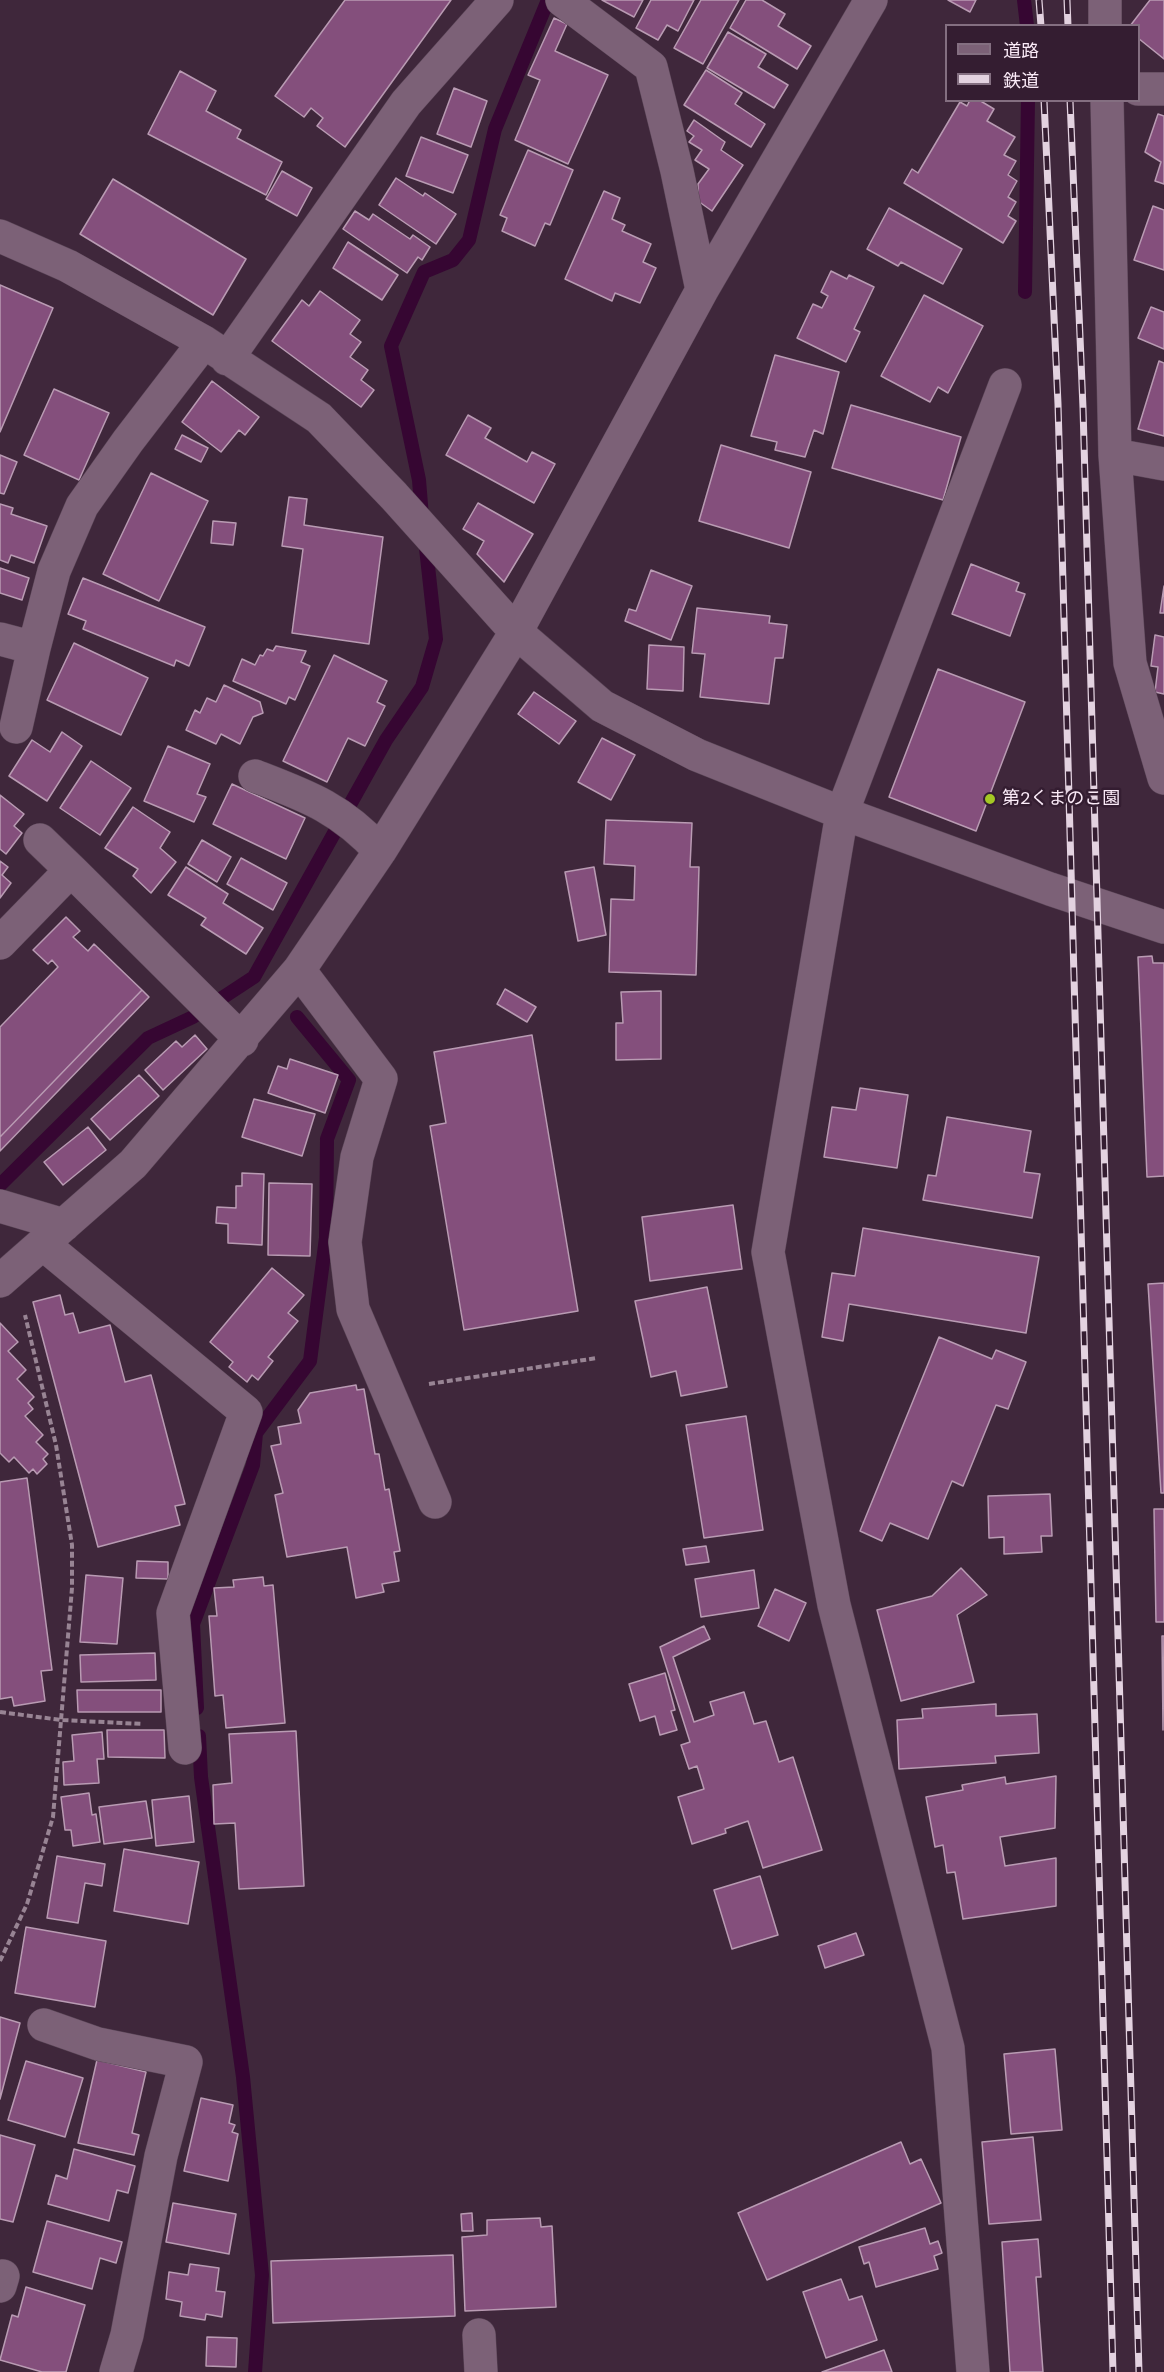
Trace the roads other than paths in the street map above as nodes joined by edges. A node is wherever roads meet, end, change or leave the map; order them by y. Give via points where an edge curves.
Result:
1 (497, 0) edge
2 (871, 0) edge
3 (1104, 0) edge
4 (567, 2) edge
5 (1105, 24) edge
6 (1140, 89) edge
7 (1164, 89) edge
8 (1107, 102) edge
9 (0, 236) edge
10 (702, 291) junction
11 (216, 350) junction
12 (1005, 385) dead end
13 (1116, 455) junction
14 (1164, 464) edge
15 (516, 632) junction
16 (0, 639) edge
17 (34, 648) junction
18 (16, 727) dead end
19 (255, 776) dead end
20 (1164, 778) edge
21 (842, 813) junction
22 (40, 840) dead end
23 (371, 841) junction
24 (71, 870) junction
25 (1164, 927) edge
26 (0, 943) edge
27 (299, 970) junction
28 (234, 1031) junction
29 (2, 1207) edge
30 (54, 1234) junction
31 (7, 1275) edge
32 (435, 1502) dead end
33 (184, 1737) road end
34 (44, 2025) dead end
35 (479, 2335) dead end
36 (116, 2372) edge
37 (481, 2372) edge
38 (973, 2372) edge

1 - 11 street via 406,103
2 - 10 street
3 - 5 street
4 - 10 street via 651,67
6 - 7 street
8 - 13 street
9 - 11 street via 69,266
10 - 15 street
11 - 15 street via 319,418
11 - 17 street via 128,441 82,507 54,571
12 - 21 street
13 - 14 street
13 - 20 street via 1130,663
15 - 21 street via 602,706 697,755
15 - 23 street
16 - 17 street
17 - 18 street
19 - 23 street via 320,801
21 - 25 street
21 - 38 street via 768,1252 834,1605 948,2048
22 - 24 street
23 - 27 street
24 - 26 street
24 - 28 street
27 - 28 street
27 - 32 street via 381,1079 357,1156 345,1242 353,1309
28 - 30 street via 133,1164
29 - 30 street
30 - 31 street
30 - 33 street via 246,1412 173,1613
34 - 36 street via 98,2044 186,2062 161,2156 127,2335
35 - 37 street

